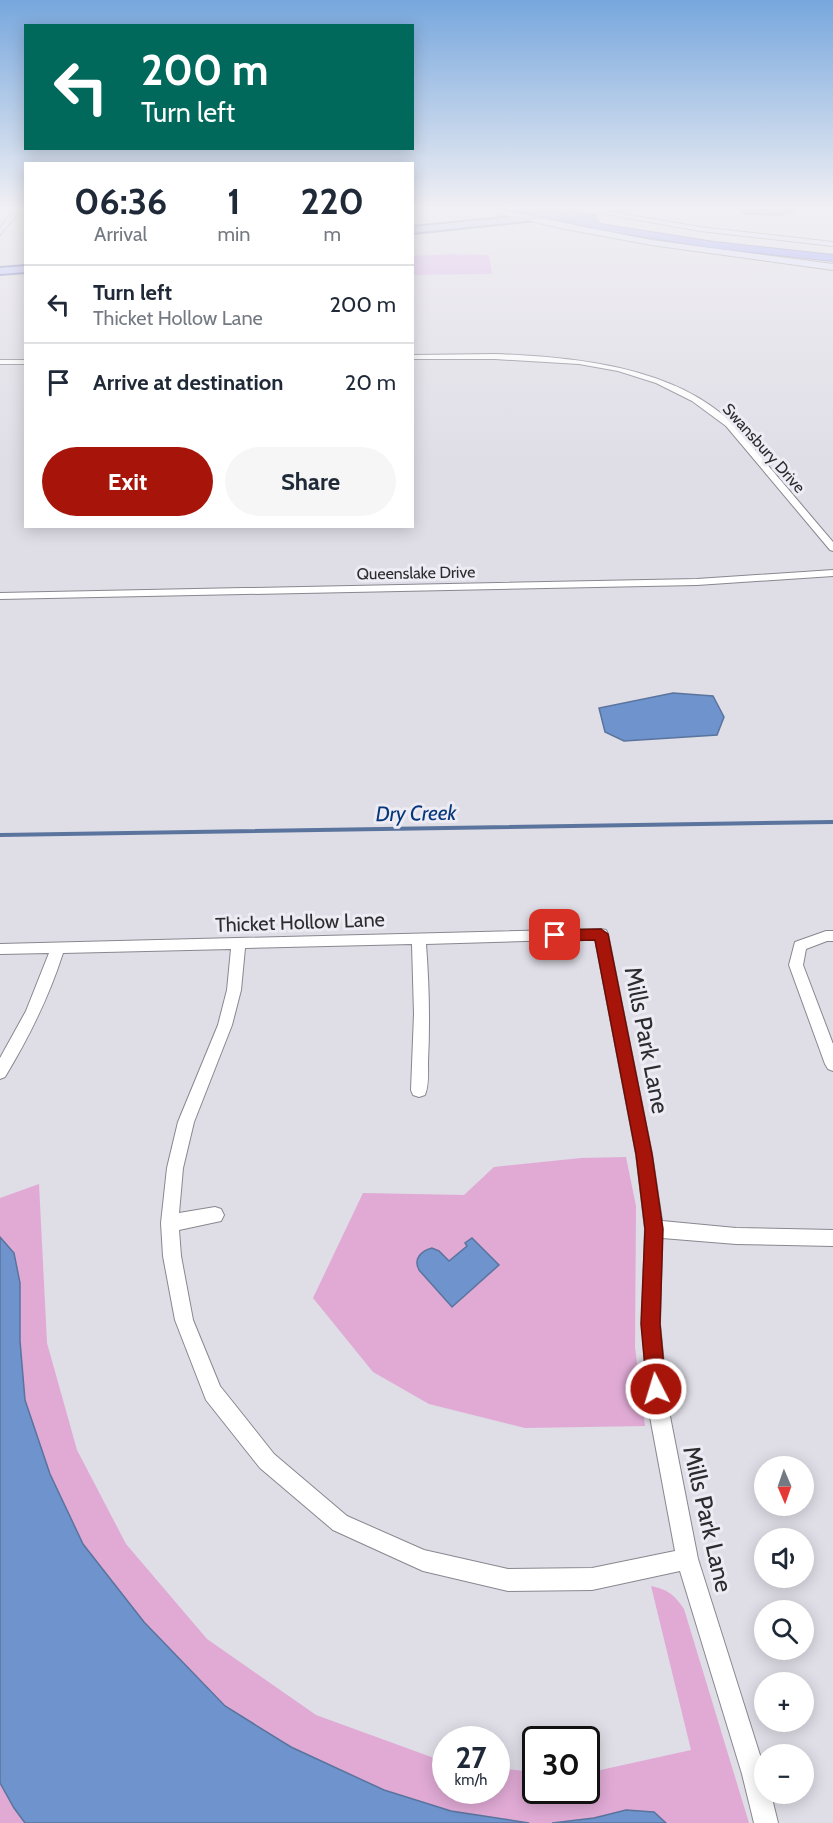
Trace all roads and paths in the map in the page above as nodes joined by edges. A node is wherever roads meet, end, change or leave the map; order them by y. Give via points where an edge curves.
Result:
1 (414, 357) edge
2 (0, 362) edge
3 (24, 362) edge
4 (833, 548) edge
5 (833, 573) edge
6 (0, 596) edge
7 (601, 934) joint
8 (833, 936) edge
9 (419, 938) junction
10 (239, 943) junction
11 (58, 947) junction
12 (0, 949) edge
13 (833, 1064) edge
14 (0, 1072) edge
15 (418, 1090) dead end
16 (215, 1215) dead end
17 (170, 1222) junction
18 (654, 1229) junction
19 (833, 1238) edge
20 (687, 1559) junction
21 (766, 1823) edge

1 - 4 street, Swansbury Drive via 568,360 637,374 677,389 729,424
2 - 3 street
5 - 6 street, Queenslake Drive via 698,582
7 - 9 street, Thicket Hollow Lane
7 - 18 street, Mills Park Lane via 644,1154
8 - 13 street via 800,946 796,965
9 - 10 street, Thicket Hollow Lane
9 - 15 street via 422,1007
10 - 11 street, Thicket Hollow Lane
10 - 17 street via 225,1025 183,1134
11 - 12 street, Thicket Hollow Lane
11 - 14 street via 45,988
16 - 17 street
17 - 20 street via 184,1320 213,1393 267,1461 340,1523 423,1560 508,1580 592,1579
18 - 19 street
18 - 20 street, Mills Park Lane via 651,1324 658,1406
20 - 21 street, Mills Park Lane

